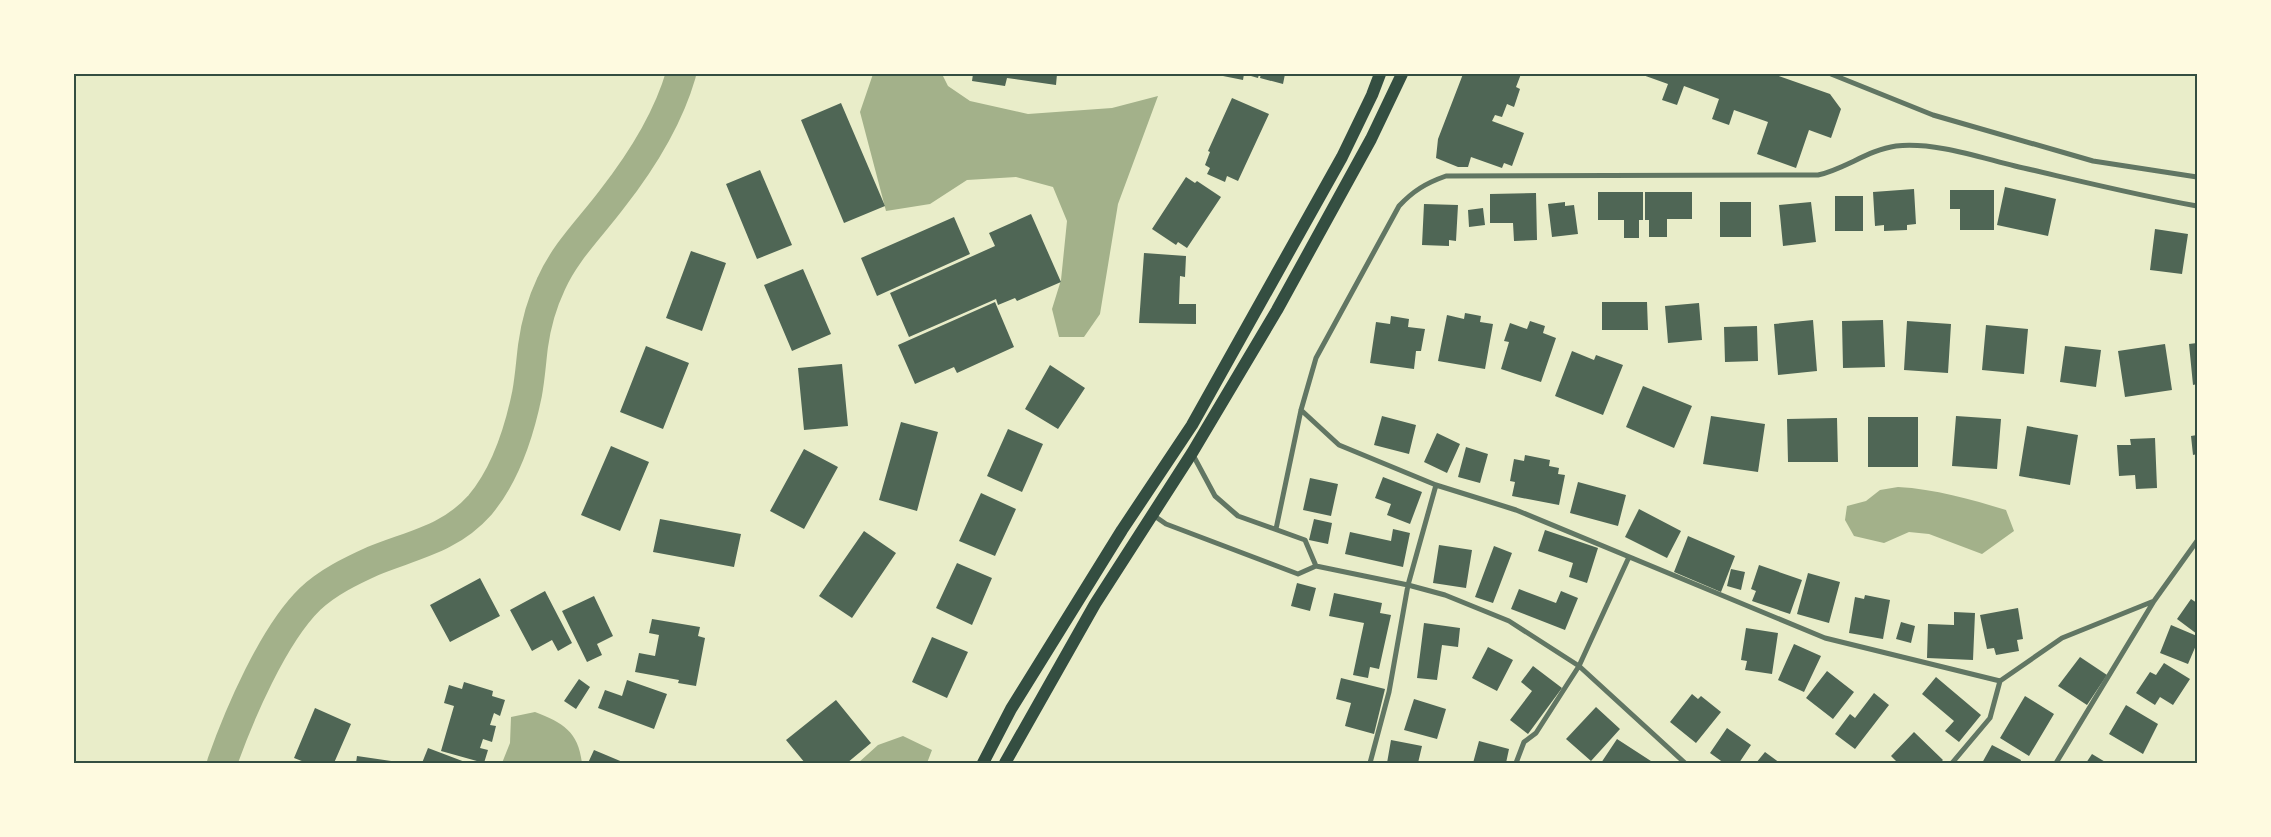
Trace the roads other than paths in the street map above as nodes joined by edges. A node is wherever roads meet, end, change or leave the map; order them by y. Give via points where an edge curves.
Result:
1 (1380, 74) edge
2 (1402, 74) edge
3 (1831, 74) edge
4 (2197, 177) edge
5 (2197, 206) edge
6 (1301, 410) junction
7 (1192, 453) junction
8 (1436, 485) junction
9 (1138, 506) junction
10 (1153, 515) junction
11 (1276, 529) junction
12 (2197, 541) edge
13 (1629, 557) junction
14 (1316, 566) junction
15 (1408, 586) junction
16 (2154, 600) junction
17 (1579, 666) junction
18 (2000, 681) junction
19 (983, 763) edge
20 (1005, 763) edge
21 (1370, 763) edge
22 (1516, 763) edge
23 (1685, 763) edge
24 (1952, 763) edge
25 (2056, 763) edge

1 - 9 main road via 1342,157 1192,425
2 - 7 main road via 1371,139 1277,310
3 - 4 street via 1933,116 2074,156
5 - 6 street via 1950,151 1898,146 1882,149 1833,172 1818,175 1446,176 1426,183 1398,206 1316,358
6 - 8 street via 1338,445
6 - 11 street
7 - 10 main road
7 - 11 street via 1215,496 1238,516
8 - 13 street via 1516,510
8 - 15 street
9 - 10 main road
9 - 19 main road via 1010,709
10 - 14 street via 1166,524 1298,574
10 - 20 main road via 1095,604
11 - 14 street via 1305,540
12 - 16 street
13 - 17 street
13 - 18 street via 1824,638
14 - 15 street
15 - 17 street via 1445,595 1509,621
15 - 21 street via 1389,692
16 - 18 street via 2062,638
16 - 25 street
17 - 22 street via 1536,733 1524,742
17 - 23 street
18 - 24 street via 1990,718

